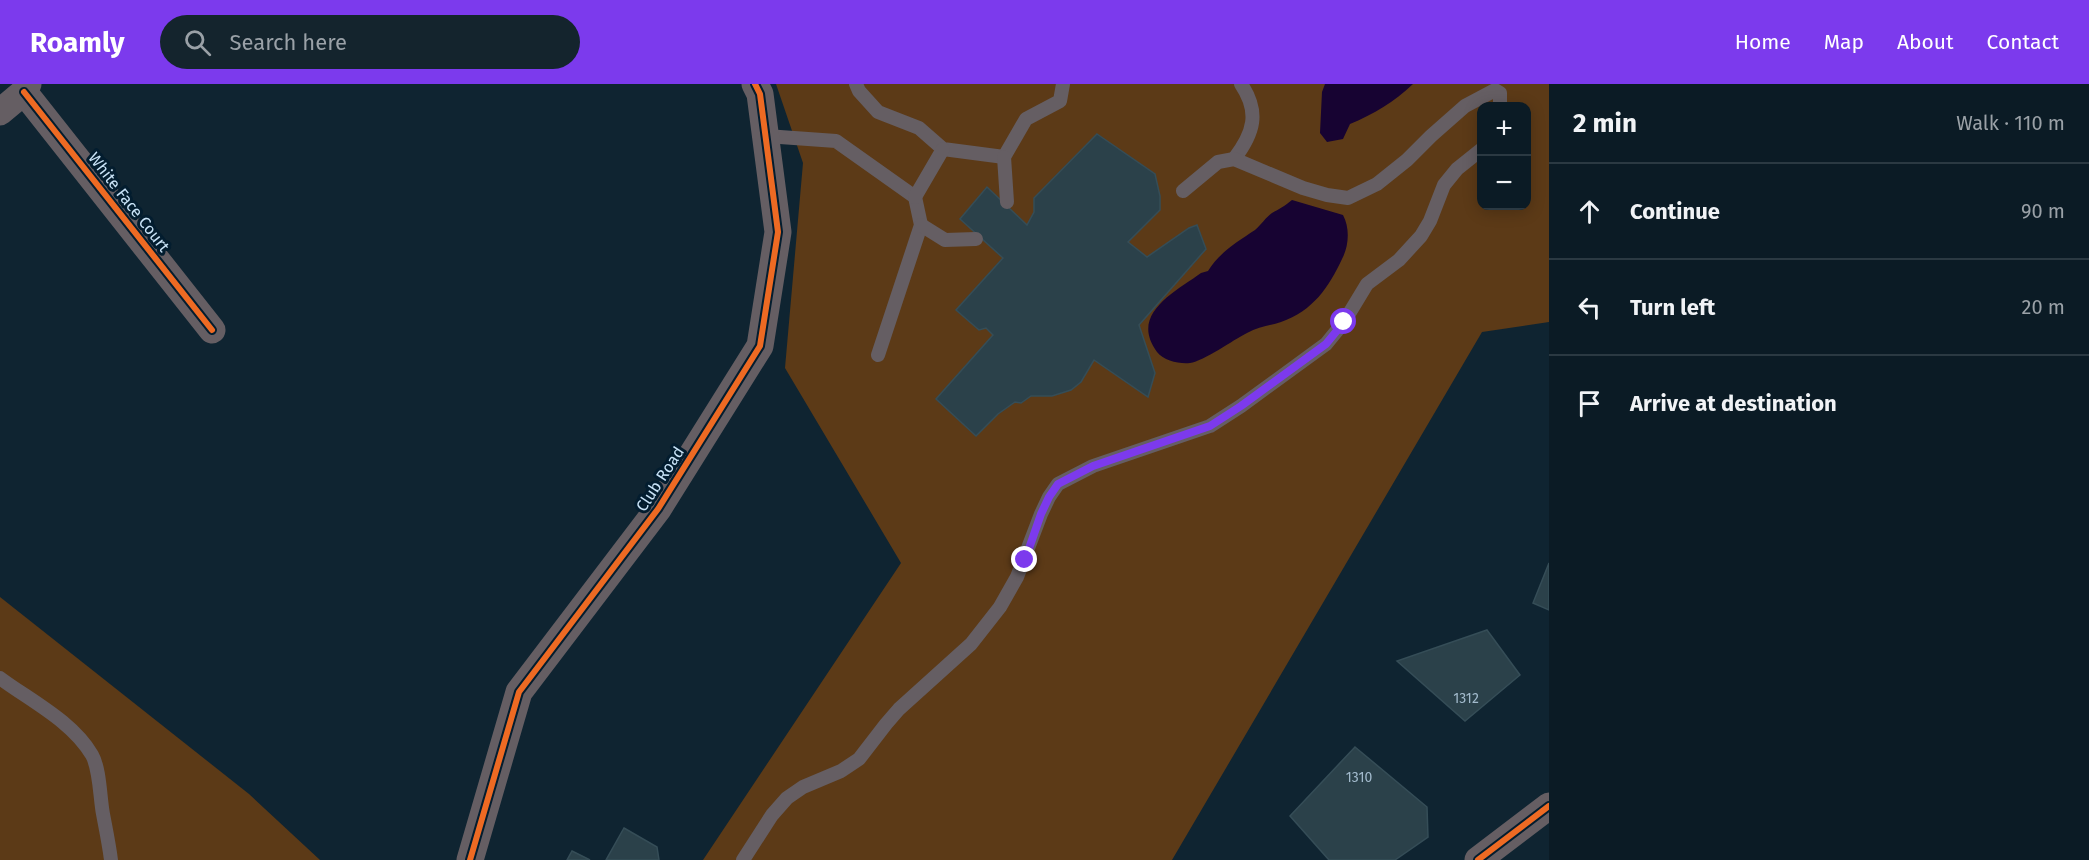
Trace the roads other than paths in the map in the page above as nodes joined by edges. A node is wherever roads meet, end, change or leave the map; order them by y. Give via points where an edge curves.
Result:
1 (754, 84) edge
2 (856, 84) edge
3 (1063, 84) edge
4 (1241, 84) edge
5 (26, 88) edge
6 (1500, 102) edge
7 (0, 112) edge
8 (766, 136) junction
9 (943, 149) junction
10 (1477, 153) edge
11 (1004, 157) junction
12 (1234, 159) junction
13 (1183, 190) dead end
14 (915, 197) junction
15 (1007, 202) dead end
16 (921, 225) junction
17 (976, 239) dead end
18 (212, 330) dead end
19 (878, 355) dead end
20 (0, 678) edge
21 (1549, 806) edge
22 (111, 860) edge
23 (470, 860) edge
24 (743, 860) edge
25 (1478, 860) edge

1 - 8 street, Club Road via 760,94
2 - 9 lane via 878,112 919,128
3 - 11 lane via 1060,101 1026,119
4 - 12 lane via 1250,100 1253,123 1247,142
5 - 7 street
5 - 18 street, White Face Court
6 - 12 lane via 1500,93 1495,90 1465,106 1392,173 1348,198 1303,188
8 - 14 lane via 836,141
8 - 23 street, Club Road via 778,232 760,346 658,509 519,692
9 - 11 lane
9 - 14 lane
10 - 24 lane via 1444,185 1421,236 1399,260 1367,284 1326,344 1210,426 1093,466 1058,484 1041,514 1017,578 978,636 899,709 859,759 787,798
11 - 15 lane
12 - 13 lane via 1218,162
14 - 16 lane
16 - 17 lane via 945,240
16 - 19 lane
20 - 22 lane via 56,718 93,757
21 - 25 street

